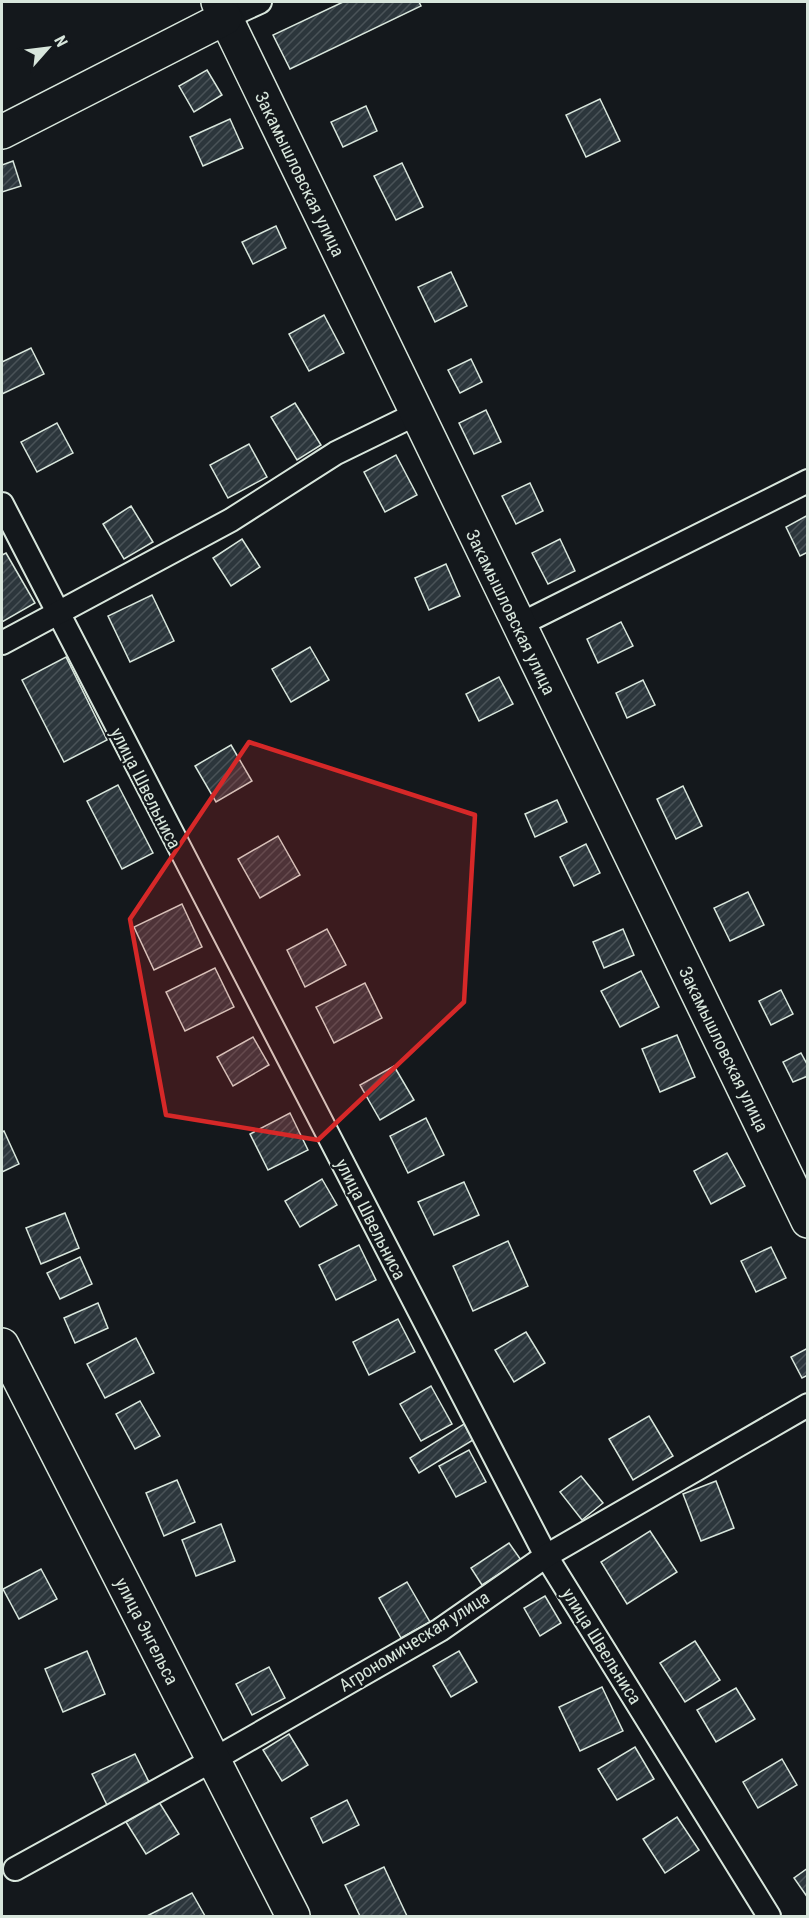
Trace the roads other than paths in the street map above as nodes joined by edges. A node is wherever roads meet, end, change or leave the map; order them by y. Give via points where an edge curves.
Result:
1 (260, 2) edge
2 (221, 10) edge
3 (2, 132) edge
4 (416, 414) junction
5 (807, 482) edge
6 (2, 504) edge
7 (56, 614) junction
8 (517, 626) junction
9 (2, 643) edge
10 (807, 1221) edge
11 (2, 1345) edge
12 (807, 1405) edge
13 (546, 1556) junction
14 (213, 1760) junction
15 (15, 1869) dead end
16 (293, 1917) edge
17 (769, 1917) edge

1 - 2 street
2 - 3 street
2 - 4 street, Закамышловская улица
4 - 7 street via 336,453 231,520
4 - 8 street, Закамышловская улица
5 - 8 street
6 - 7 street, улица Швельниса
7 - 9 street
7 - 13 street, улица Швельниса
8 - 10 street, Закамышловская улица
11 - 14 street, улица Энгельса
12 - 13 street, Агрономическая улица
13 - 14 street, Агрономическая улица via 440,1630
13 - 17 street, улица Швельниса
14 - 15 street, Агрономическая улица
14 - 16 street, улица Энгельса

